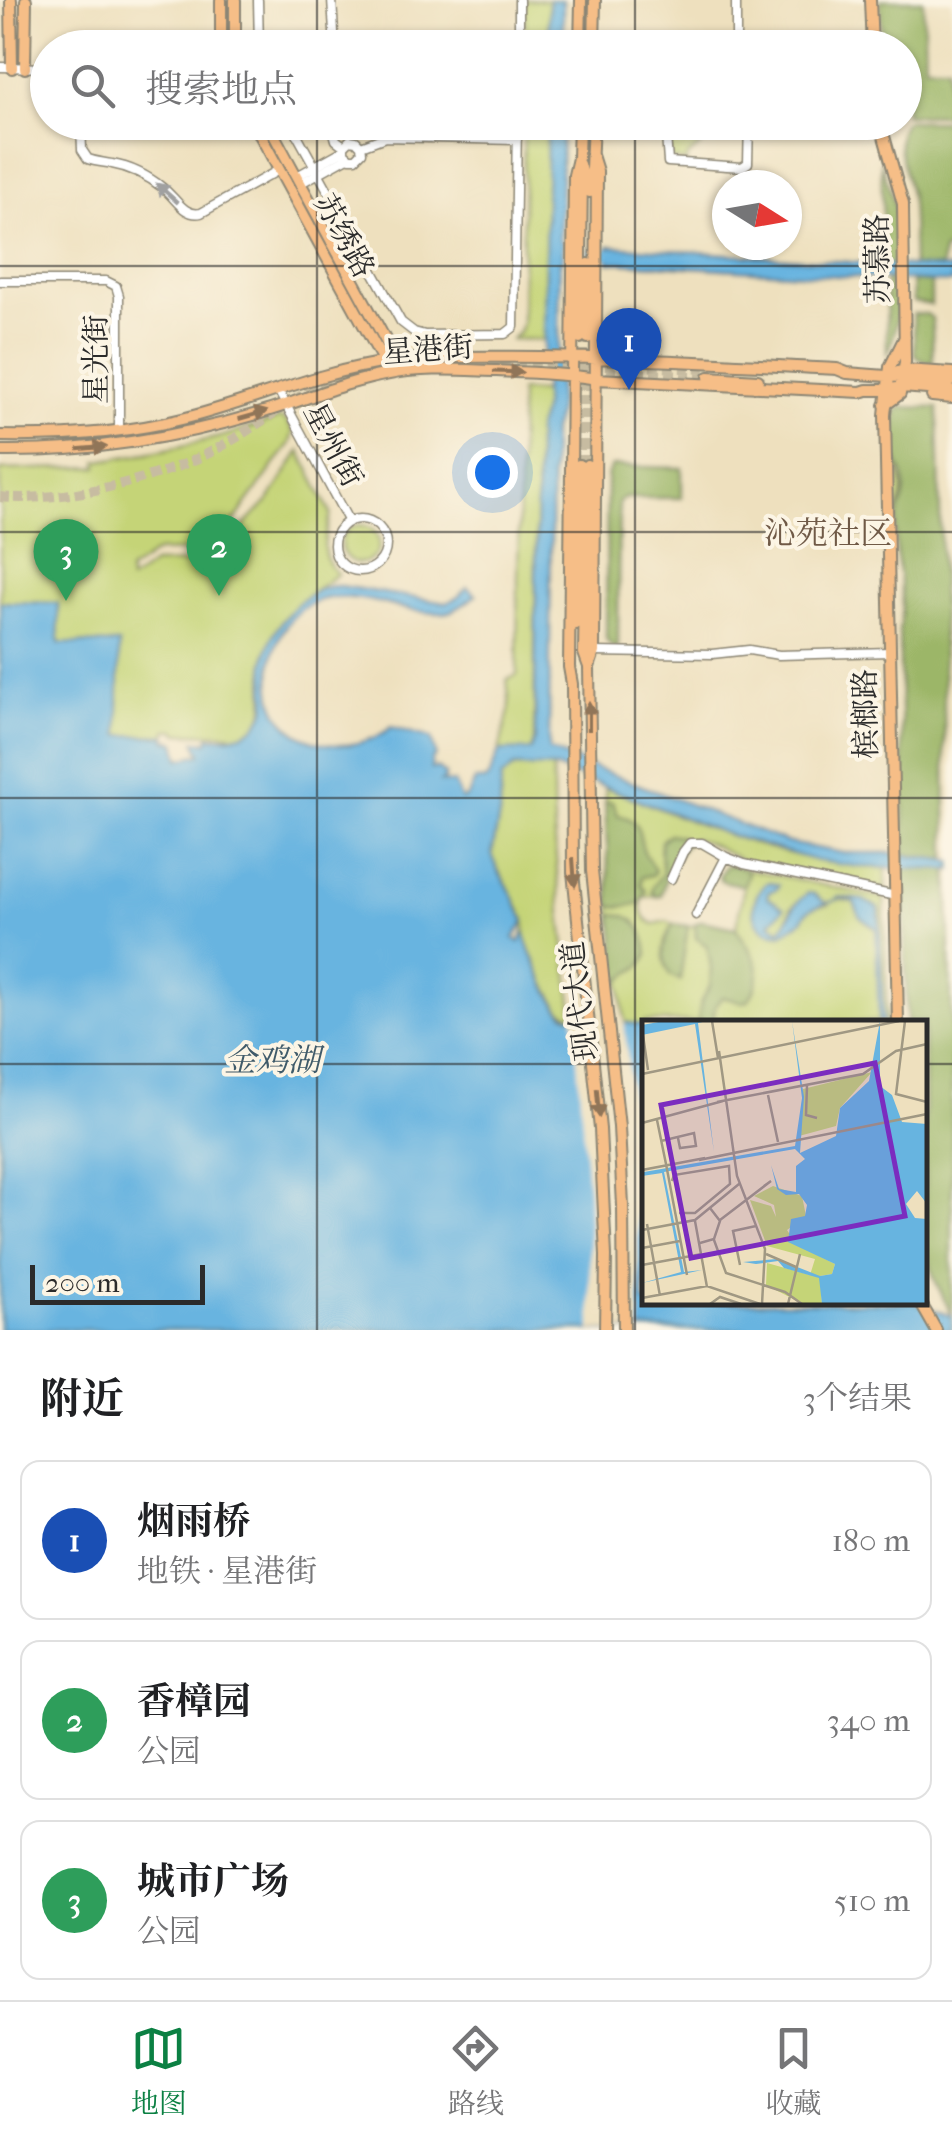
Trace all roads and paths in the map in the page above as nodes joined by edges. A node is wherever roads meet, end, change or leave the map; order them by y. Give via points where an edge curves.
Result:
1 (11, 0) edge
2 (26, 0) edge
3 (221, 0) edge
4 (235, 0) edge
5 (258, 0) edge
6 (332, 0) edge
7 (519, 0) edge
8 (581, 0) edge
9 (595, 0) edge
10 (736, 0) edge
11 (870, 0) edge
12 (221, 30) edge
13 (235, 30) edge
14 (259, 30) edge
15 (334, 30) edge
16 (518, 30) edge
17 (580, 30) edge
18 (594, 30) edge
19 (736, 30) edge
20 (871, 30) edge
21 (6, 67) edge
22 (25, 68) junction
23 (30, 68) edge
24 (82, 140) edge
25 (263, 140) edge
26 (277, 140) edge
27 (300, 140) edge
28 (336, 140) edge
29 (377, 140) edge
30 (517, 140) edge
31 (578, 140) edge
32 (592, 140) edge
33 (665, 140) edge
34 (749, 140) edge
35 (885, 140) edge
36 (362, 146) junction
37 (345, 151) junction
38 (592, 154) junction
39 (578, 158) junction
40 (279, 170) junction
41 (317, 170) junction
42 (299, 180) junction
43 (0, 281) edge
44 (905, 338) junction
45 (596, 356) junction
46 (565, 357) junction
47 (384, 362) junction
48 (397, 369) junction
49 (952, 373) edge
50 (565, 374) junction
51 (847, 374) junction
52 (888, 376) junction
53 (596, 379) junction
54 (952, 381) edge
55 (902, 382) junction
56 (278, 390) junction
57 (867, 390) junction
58 (886, 390) junction
59 (952, 394) edge
60 (286, 405) junction
61 (885, 405) junction
62 (119, 430) junction
63 (0, 436) edge
64 (0, 451) edge
65 (349, 522) junction
66 (594, 652) junction
67 (890, 652) junction
68 (589, 667) junction
69 (572, 684) junction
70 (726, 858) junction
71 (671, 879) dead end
72 (896, 896) junction
73 (696, 915) dead end
74 (898, 1020) edge
75 (922, 1305) edge
76 (606, 1330) edge
77 (624, 1330) edge
78 (936, 1330) edge

1 - 21 main road
2 - 22 main road
3 - 12 main road
4 - 13 main road
5 - 14 street
6 - 15 street
7 - 16 street
8 - 17 main road
9 - 18 main road
10 - 19 street
11 - 20 main road
21 - 22 street
22 - 23 street
40 -> 24 street via 193,215 148,178 88,159
25 - 40 main road, 苏绣路
26 - 42 main road, 苏绣路
27 - 41 street
28 - 37 street
29 - 36 street
30 - 41 street via 516,320 505,334 424,335 406,327
31 - 39 main road, 现代大道
32 - 38 main road, 现代大道
33 - 34 street via 670,163 742,167
35 - 44 main road, 苏慕路 via 904,204
36 - 37 street via 353,140
36 - 37 street via 358,157
37 - 41 street
38 - 39 main road, 现代大道 via 584,338
38 - 45 main road, 现代大道
39 - 46 main road, 现代大道
40 - 47 main road, 苏绣路
41 - 42 street
42 - 48 main road, 苏绣路
43 - 62 street, 星光街 via 106,281 116,287
44 - 52 main road, 苏慕路
44 - 55 main road, 苏慕路
45 - 46 main road, 星港街
45 - 51 main road, 星港街
45 - 53 main road, 现代大道
46 - 48 main road, 星港街 via 428,358
46 - 50 main road, 现代大道
47 - 48 main road, 星港街
47 - 56 main road, 星港街
48 -> 50 main road, 星港街
48 - 60 main road, 星港街
49 - 55 main road
50 - 53 main road, 星港街
50 - 69 main road, 现代大道
51 - 52 main road, 星港街
51 - 57 main road, 星港街 via 709,373
52 - 55 main road
52 - 58 main road, 苏慕路
53 - 57 main road, 星港街
53 - 66 main road, 现代大道
54 - 55 main road
55 - 58 main road, 星港街
55 - 59 main road
55 - 61 main road
56 - 60 street, 星州街
56 - 62 main road, 星港街
57 - 58 main road, 星港街
58 - 61 main road, 苏慕路
64 -> 60 main road, 星港街 via 120,446
60 - 65 street, 星州街
61 - 67 main road, 槟榔路
62 - 63 main road, 星港街
65 - 65 street via 338,532 335,554 350,570 370,570 386,550 383,532 368,520
66 - 67 street
66 - 68 main road, 现代大道
67 - 72 main road, 槟榔路
68 - 69 main road, 现代大道 via 583,465
77 -> 68 main road, 现代大道 via 619,1127 592,870
69 -> 76 main road, 现代大道 via 573,872 601,1144
70 - 71 street via 690,843
70 - 72 street
70 - 73 street
72 - 74 main road, 槟榔路
75 - 78 main road

